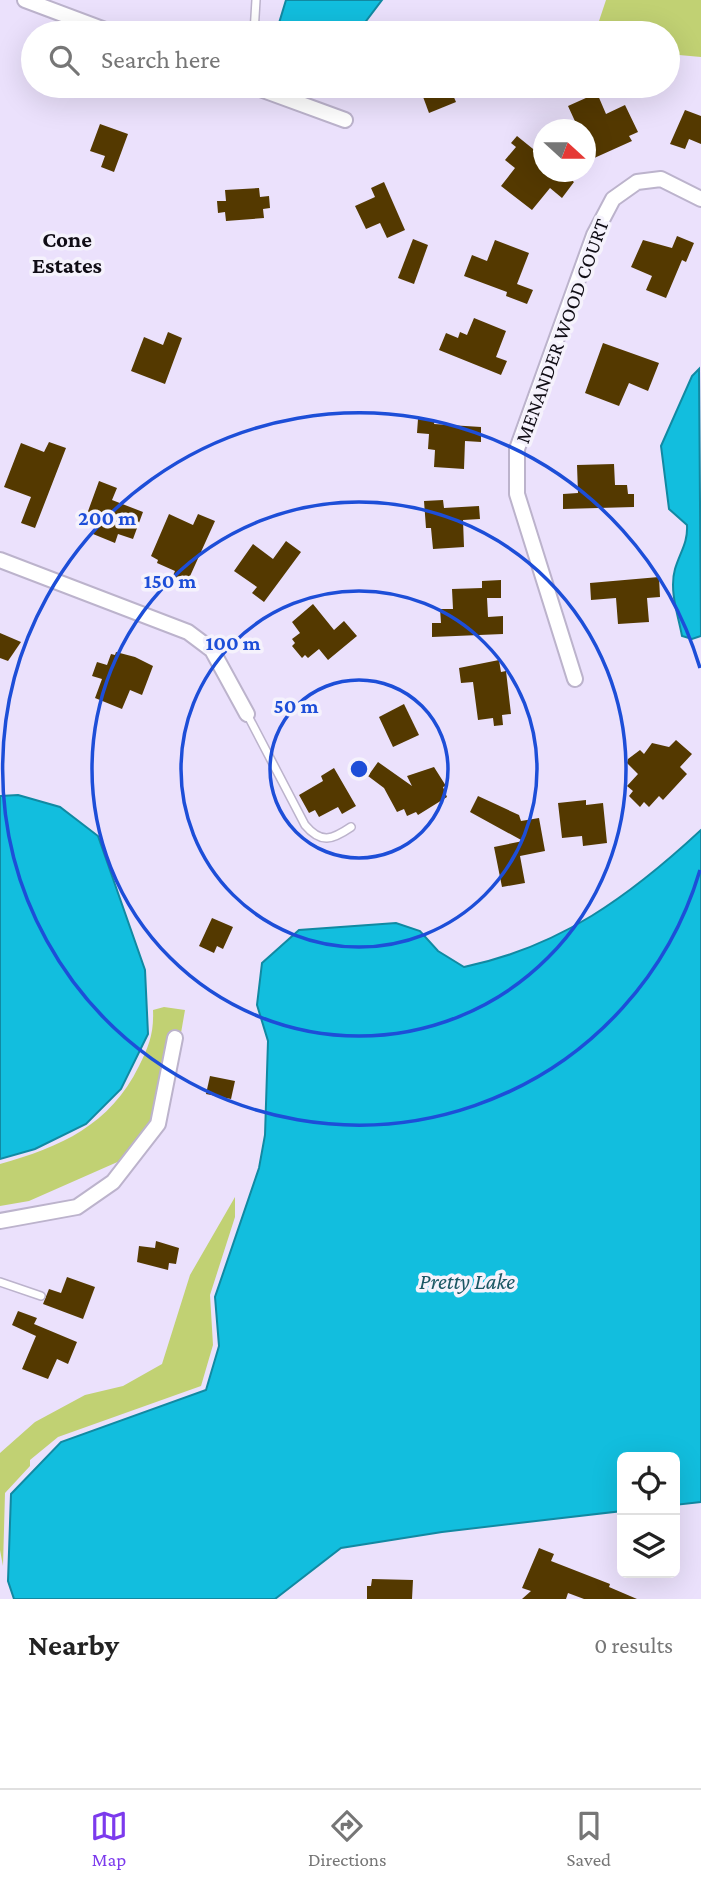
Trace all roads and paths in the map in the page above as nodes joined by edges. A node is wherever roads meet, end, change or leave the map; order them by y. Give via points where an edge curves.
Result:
1 (25, 0) edge
2 (256, 0) edge
3 (81, 21) edge
4 (255, 21) edge
5 (285, 98) edge
6 (345, 120) dead end
7 (701, 199) edge
8 (0, 560) edge
9 (575, 679) dead end
10 (247, 714) joint
11 (351, 827) dead end
12 (176, 1038) dead end
13 (0, 1221) edge
14 (0, 1282) edge
15 (41, 1296) dead end

1 - 3 street
2 - 4 lane
5 - 6 street
7 - 9 street, MENANDER WOOD COURT via 661,179 637,182 613,199 594,235 517,449 517,494
8 - 10 street via 188,632 220,661
10 - 11 lane via 313,835 335,838
12 - 13 street via 158,1124 113,1182 76,1207
14 - 15 lane

